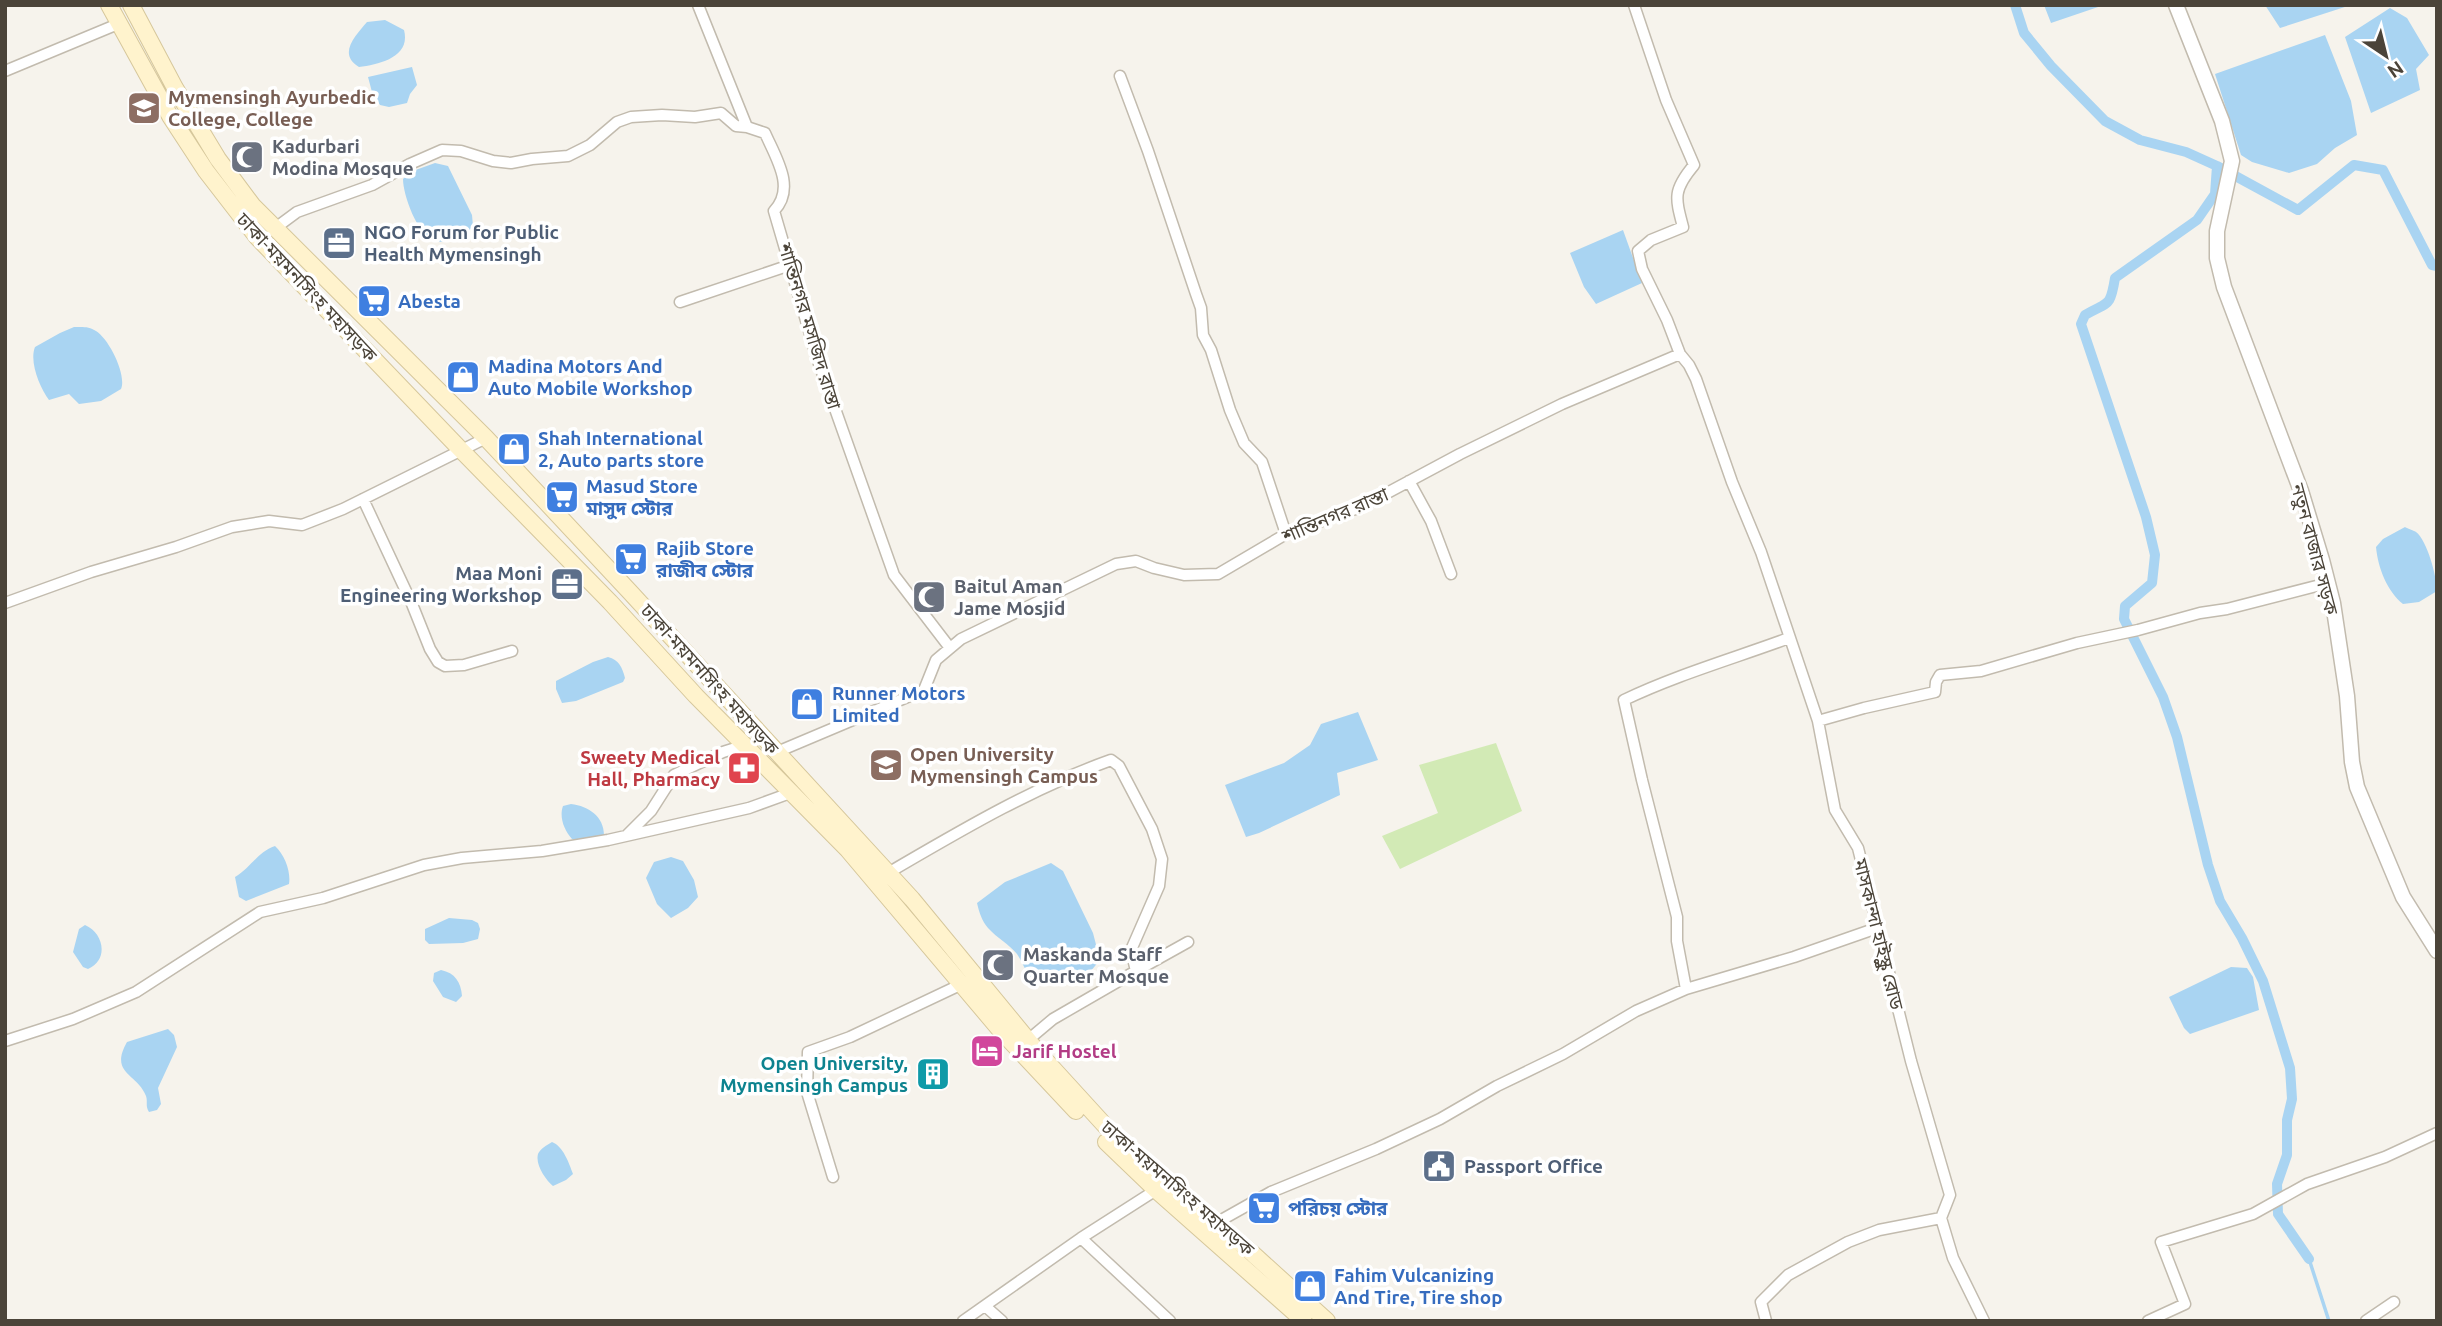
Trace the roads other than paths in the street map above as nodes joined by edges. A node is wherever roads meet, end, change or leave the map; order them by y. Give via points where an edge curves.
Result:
1 (109, 5) edge
2 (131, 5) edge
3 (698, 5) edge
4 (1634, 5) edge
5 (2176, 5) edge
6 (118, 24) junction
7 (5, 71) edge
8 (1119, 76) dead end
9 (747, 127) junction
10 (274, 229) junction
11 (790, 265) junction
12 (680, 302) dead end
13 (1680, 354) junction
14 (486, 438) junction
15 (461, 450) junction
16 (1409, 481) junction
17 (363, 499) junction
18 (1286, 534) junction
19 (1451, 574) dead end
20 (2328, 583) junction
21 (5, 603) edge
22 (1790, 638) junction
23 (950, 648) junction
24 (512, 652) dead end
25 (1818, 721) junction
26 (745, 744) junction
27 (777, 752) junction
28 (793, 792) junction
29 (627, 836) junction
30 (888, 873) junction
31 (1877, 928) junction
32 (1188, 942) dead end
33 (2437, 951) edge
34 (1136, 971) junction
35 (962, 984) junction
36 (1686, 989) junction
37 (1028, 1040) junction
38 (5, 1041) edge
39 (2437, 1133) edge
40 (833, 1177) dead end
41 (1156, 1190) junction
42 (1941, 1218) junction
43 (1216, 1223) junction
44 (1081, 1238) junction
45 (2394, 1302) dead end
46 (985, 1306) junction
47 (963, 1321) edge
48 (1002, 1321) edge
49 (1170, 1321) edge
50 (1304, 1321) edge
51 (1327, 1321) edge
52 (1766, 1321) edge
53 (1984, 1321) edge
54 (2148, 1321) edge
55 (2366, 1321) edge

1 - 6 main road, ঢাকা-ময়মনসিংহ মহাসড়ক
2 - 10 main road, ঢাকা-ময়মনসিংহ মহাসড়ক via 218,159
3 - 9 street, শান্তিনগর মসজিদ রাস্তা
4 - 13 street, মাসকান্দা হাইস্কুল রোড via 1694,165 1675,197 1683,227 1651,240 1638,251
5 - 20 street, নতুন বাজার সড়ক via 2222,121 2232,161 2217,231 2224,287 2301,491
6 - 7 street
6 - 15 main road, ঢাকা-ময়মনসিংহ মহাসড়ক via 170,116 238,215
8 - 18 street via 1201,308 1203,335 1230,410 1244,443 1262,463
9 - 10 street via 736,126 722,113 631,117 568,156 511,163 442,150 372,185 298,212
9 - 11 street, শান্তিনগর মসজিদ রাস্তা via 765,133 780,167 784,201 774,211
10 - 14 main road, ঢাকা-ময়মনসিংহ মহাসড়ক
11 - 12 street
11 - 23 street, শান্তিনগর মসজিদ রাস্তা via 817,358 894,575
13 - 16 street, শান্তিনগর রাস্তা via 1562,404
13 - 22 street, মাসকান্দা হাইস্কুল রোড via 1696,379
14 - 15 street
14 - 27 main road, ঢাকা-ময়মনসিংহ মহাসড়ক
15 - 17 street
15 - 26 main road, ঢাকা-ময়মনসিংহ মহাসড়ক
16 - 18 street, শান্তিনগর রাস্তা via 1361,507
16 - 19 street
17 - 21 street via 302,526 269,521 232,527
17 - 24 street via 438,662 464,665
18 - 23 street, শান্তিনগর রাস্তা via 1218,574 1184,575 1136,561 1116,564
20 - 25 street via 2096,638 1981,671 1941,675 1935,692
20 - 33 street, নতুন বাজার সড়ক via 2357,787 2403,897
22 - 25 street, মাসকান্দা হাইস্কুল রোড
22 - 36 street via 1624,700 1677,917
23 - 27 street, শান্তিনগর রাস্তা via 936,660 924,690
25 - 31 street, মাসকান্দা হাইস্কুল রোড via 1835,810 1858,848
26 - 28 main road, ঢাকা-ময়মনসিংহ মহাসড়ক
26 - 29 street via 674,775 651,811
27 - 30 main road, ঢাকা-ময়মনসিংহ মহাসড়ক
28 - 29 street
28 - 35 main road, ঢাকা-ময়মনসিংহ মহাসড়ক via 848,849
29 - 38 street via 424,865 323,898 260,912 136,992
30 - 34 street via 984,817 1111,760 1119,766 1152,830 1162,859 1159,886 1131,950
30 - 37 main road, ঢাকা-ময়মনসিংহ মহাসড়ক
31 - 36 street
31 - 42 street, মাসকান্দা হাইস্কুল রোড via 1950,1195
32 - 34 street
34 - 37 street via 1053,1018
35 - 40 street via 808,1052 807,1092
35 - 41 main road, ঢাকা-ময়মনসিংহ মহাসড়ক via 1000,1030
36 - 43 street via 1636,1011 1440,1119 1271,1192
37 - 43 main road, ঢাকা-ময়মনসিংহ মহাসড়ক via 1120,1142
39 - 54 street via 2307,1184 2253,1214 2161,1242 2185,1304
41 - 44 street
41 - 50 main road, ঢাকা-ময়মনসিংহ মহাসড়ক
42 - 52 street via 1879,1230 1788,1275 1761,1302
42 - 53 street, মাসকান্দা হাইস্কুল রোড via 1953,1258
43 - 51 main road, ঢাকা-ময়মনসিংহ মহাসড়ক
44 - 46 street
44 - 49 street
45 - 55 street
46 - 47 street
46 - 48 street

